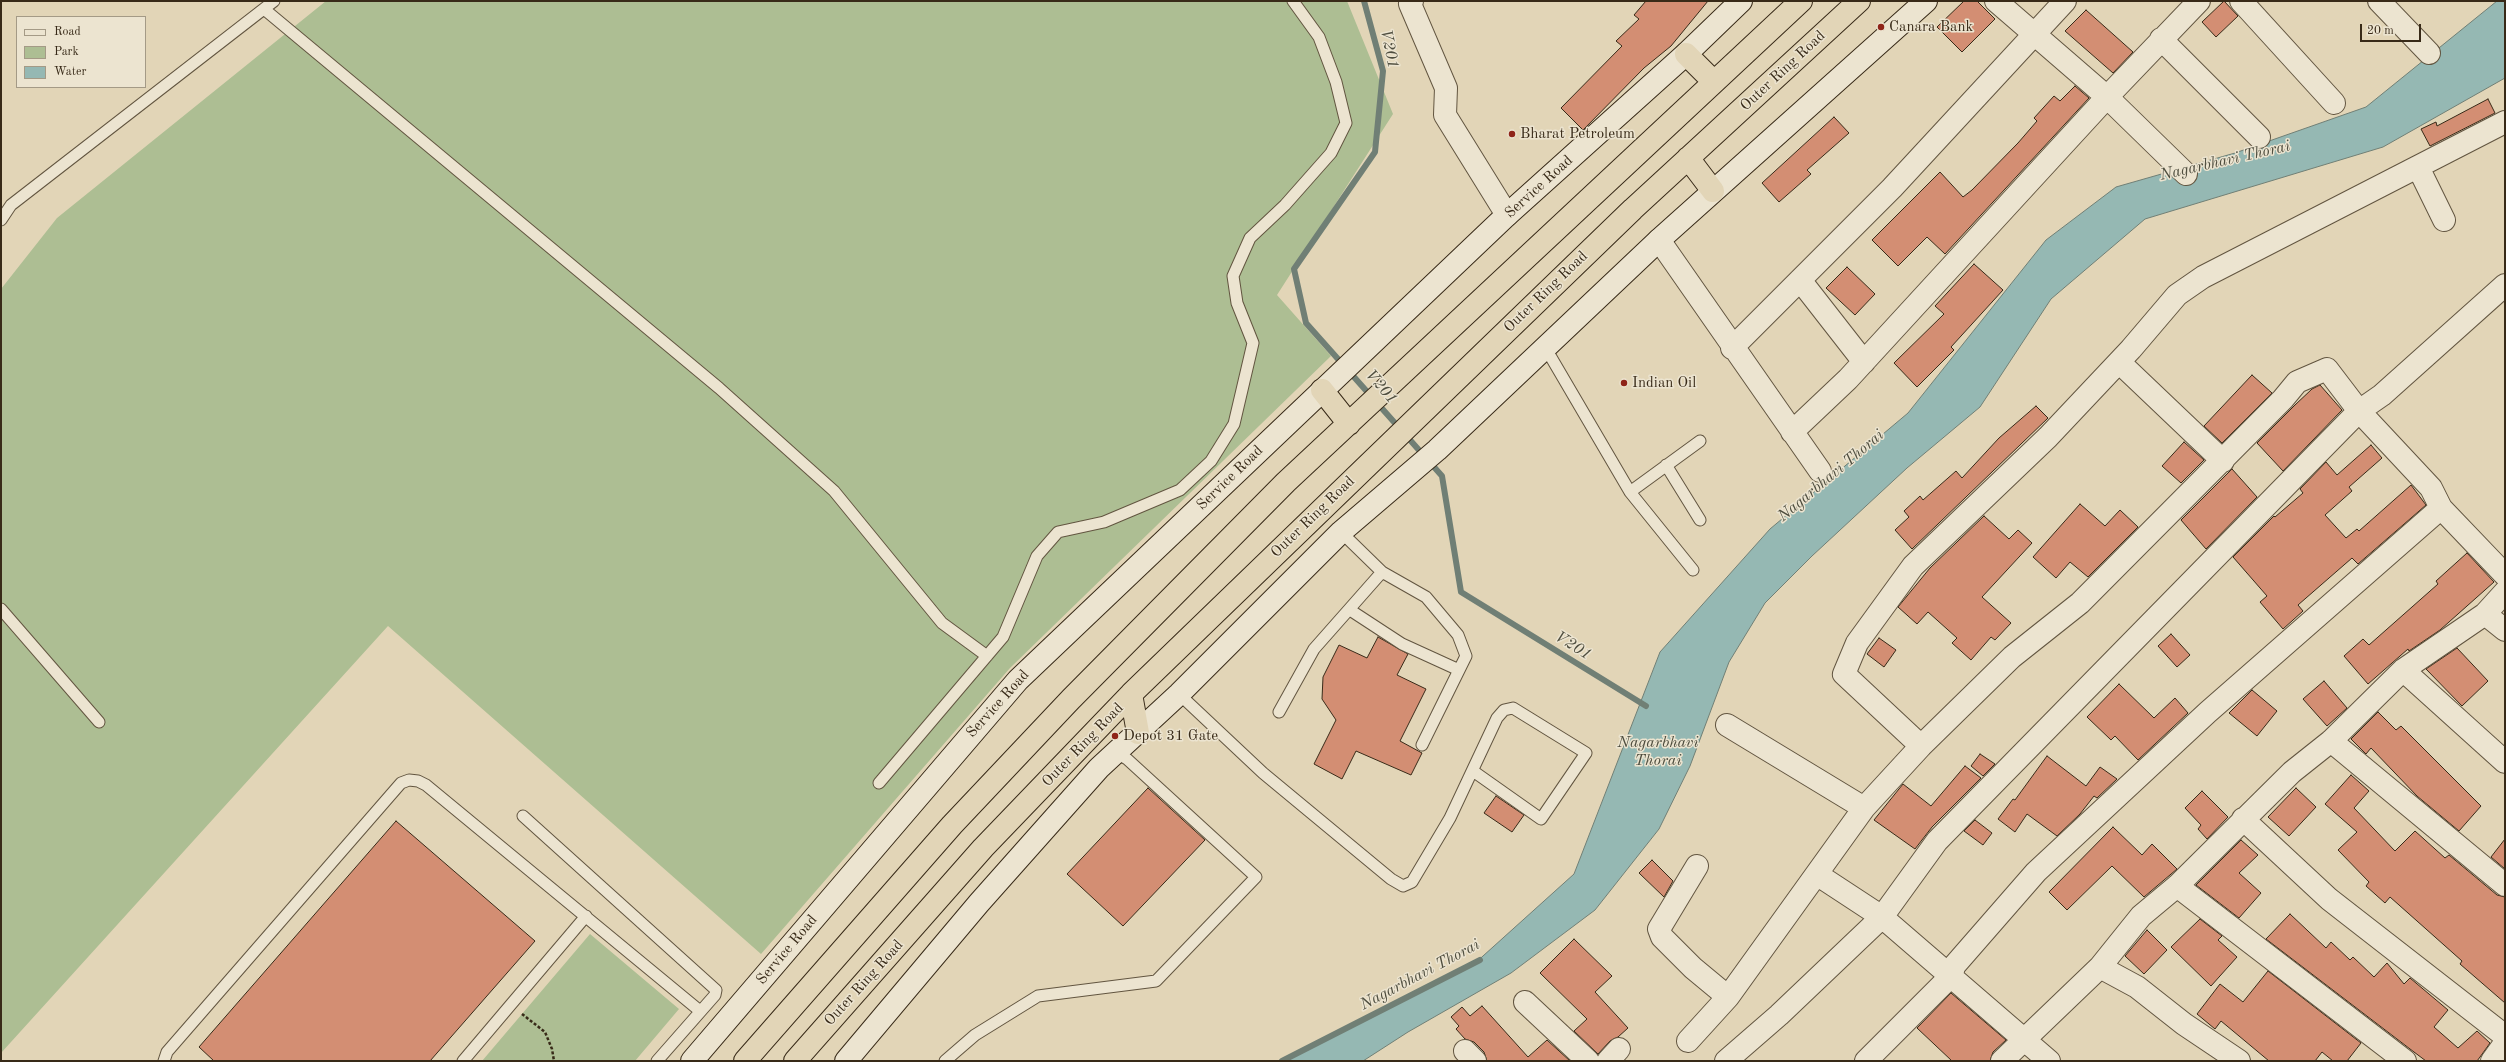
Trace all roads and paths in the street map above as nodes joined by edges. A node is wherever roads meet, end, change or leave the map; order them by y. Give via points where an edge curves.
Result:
1 (274, 1) edge
2 (1294, 1) edge
3 (1412, 1) edge
4 (1741, 1) edge
5 (1801, 1) edge
6 (1859, 1) edge
7 (1926, 1) edge
8 (1996, 1) edge
9 (2065, 1) edge
10 (2199, 1) edge
11 (2241, 1) edge
12 (2379, 1) edge
13 (264, 9) junction
14 (2034, 35) junction
15 (2161, 39) junction
16 (2429, 53) dead end
17 (1686, 54) junction
18 (1714, 82) junction
19 (2107, 97) junction
20 (2334, 103) dead end
21 (2505, 122) edge
22 (2259, 137) dead end
23 (1688, 158) junction
24 (2418, 167) junction
25 (2186, 174) dead end
26 (1713, 191) junction
27 (1507, 215) junction
28 (1, 220) edge
29 (2444, 220) dead end
30 (1658, 240) junction
31 (1800, 280) junction
32 (2505, 285) edge
33 (1545, 347) junction
34 (1732, 348) junction
35 (1864, 362) junction
36 (2119, 362) junction
37 (1329, 384) junction
38 (2360, 411) junction
39 (1349, 424) junction
40 (1792, 432) junction
41 (1700, 441) dead end
42 (2223, 461) junction
43 (1666, 465) junction
44 (1820, 471) dead end
45 (1630, 492) junction
46 (2441, 508) junction
47 (1700, 520) dead end
48 (1341, 532) junction
49 (1693, 570) dead end
50 (1382, 572) junction
51 (2505, 575) edge
52 (2505, 592) edge
53 (1, 609) edge
54 (1350, 610) junction
55 (2485, 614) junction
56 (2505, 630) edge
57 (987, 656) junction
58 (1459, 670) junction
59 (2403, 670) junction
60 (1131, 694) junction
61 (1179, 694) junction
62 (1279, 712) dead end
63 (99, 722) dead end
64 (1727, 724) dead end
65 (1138, 733) junction
66 (2331, 740) junction
67 (1422, 745) dead end
68 (1921, 746) junction
69 (1116, 753) junction
70 (2505, 762) edge
71 (1473, 771) junction
72 (879, 783) dead end
73 (1864, 808) junction
74 (523, 816) dead end
75 (2243, 819) junction
76 (1697, 866) dead end
77 (1818, 875) junction
78 (2177, 886) junction
79 (2505, 886) edge
80 (586, 916) junction
81 (1882, 917) junction
82 (2100, 967) junction
83 (1952, 975) junction
84 (1728, 997) junction
85 (1525, 1002) dead end
86 (511, 1005) junction
87 (700, 1011) junction
88 (2505, 1036) edge
89 (2024, 1040) junction
90 (1688, 1041) dead end
91 (2505, 1043) edge
92 (164, 1061) edge
93 (463, 1061) edge
94 (554, 1061) edge
95 (657, 1061) edge
96 (692, 1061) edge
97 (745, 1061) edge
98 (795, 1061) edge
99 (846, 1061) edge
100 (945, 1061) edge
101 (1588, 1061) edge
102 (1726, 1061) edge
103 (1866, 1061) edge
104 (2002, 1061) edge
105 (2049, 1061) edge
106 (2239, 1061) edge
107 (2405, 1061) edge
108 (2492, 1061) edge

1 - 13 lane
2 - 57 lane via 1320,37 1336,82 1346,123 1331,153 1285,206 1250,238 1233,276 1237,303 1252,343 1234,424 1211,461 1180,490 1104,522 1058,532 1037,556 1003,637
3 - 27 street via 1410,4 1446,88 1445,115
4 - 17 street, Service Road
5 - 18 highway
6 - 23 highway, Outer Ring Road
7 - 26 street
8 - 14 street
9 - 14 street
10 - 15 street
11 - 20 street
12 - 16 street
13 - 28 lane via 11,205
13 - 57 lane via 725,393 834,491 942,623
14 - 19 street
14 - 31 street via 1892,188
15 - 19 street
15 - 22 street
17 - 18 highway
17 - 27 street, Service Road
18 - 39 highway
19 - 25 street
19 - 35 street
21 - 24 street
23 - 26 highway
23 - 60 highway, Outer Ring Road
24 - 29 street
24 - 36 street via 2203,277 2177,295
26 - 30 street
27 - 37 street, Service Road
30 - 33 street
30 - 34 street
31 - 34 street
31 - 35 street
32 - 38 street via 2382,395
33 - 45 lane
33 - 48 street via 1437,450
34 - 40 street
35 - 40 street
36 - 42 street
36 - 68 street via 2048,437 1913,566 1857,642 1844,674
37 - 39 highway
37 - 96 street, Service Road via 1018,680
38 - 42 street via 2327,369 2297,382 2284,400
38 - 46 street via 2431,488
38 - 81 street via 1937,841
39 - 97 highway via 1286,482 1057,714 947,831
40 - 44 street
41 - 43 lane
42 - 68 street via 2080,603 2012,657
43 - 45 lane
43 - 47 lane
45 - 49 lane
46 - 51 street
46 - 83 street via 2208,712 2036,872 1954,966
48 - 50 lane
48 - 61 street
50 - 54 lane
50 - 58 lane via 1426,597 1458,635 1466,656
52 - 55 street
53 - 63 lane
54 - 58 lane via 1402,644
54 - 62 lane via 1314,649
55 - 56 street
55 - 59 street
57 - 72 lane
58 - 67 lane
59 - 66 street
59 - 70 street
60 - 65 highway
60 - 98 highway, Outer Ring Road via 983,848
61 - 65 street
61 - 71 lane via 1263,773 1391,879 1403,886 1412,882 1450,818
64 - 73 street
65 - 69 street
66 - 75 street via 2292,772
66 - 79 street
68 - 73 street
69 - 99 street via 1099,768 979,903
69 - 100 lane via 1127,759 1256,877 1156,982 1038,996 975,1035
71 - 71 lane via 1497,718 1504,710 1513,708 1586,753 1541,819
73 - 77 street
74 - 87 lane via 714,986 715,995
75 - 78 street
75 - 88 street via 2329,899
76 - 84 street via 1659,929 1662,937 1693,968
77 - 81 street
77 - 84 street
78 - 82 street via 2141,916
78 - 107 street
80 - 86 lane
80 - 87 lane
80 - 92 lane via 426,785 409,780 401,783 167,1052
81 - 83 street
81 - 102 street via 1779,1015
82 - 89 street
82 - 106 street via 2137,987 2184,1024
83 - 89 street
83 - 103 street
84 - 90 street
85 - 101 street
86 - 93 lane
86 - 94 path via 545,1032
87 - 95 lane
89 - 104 street
89 - 105 street
91 - 108 street

